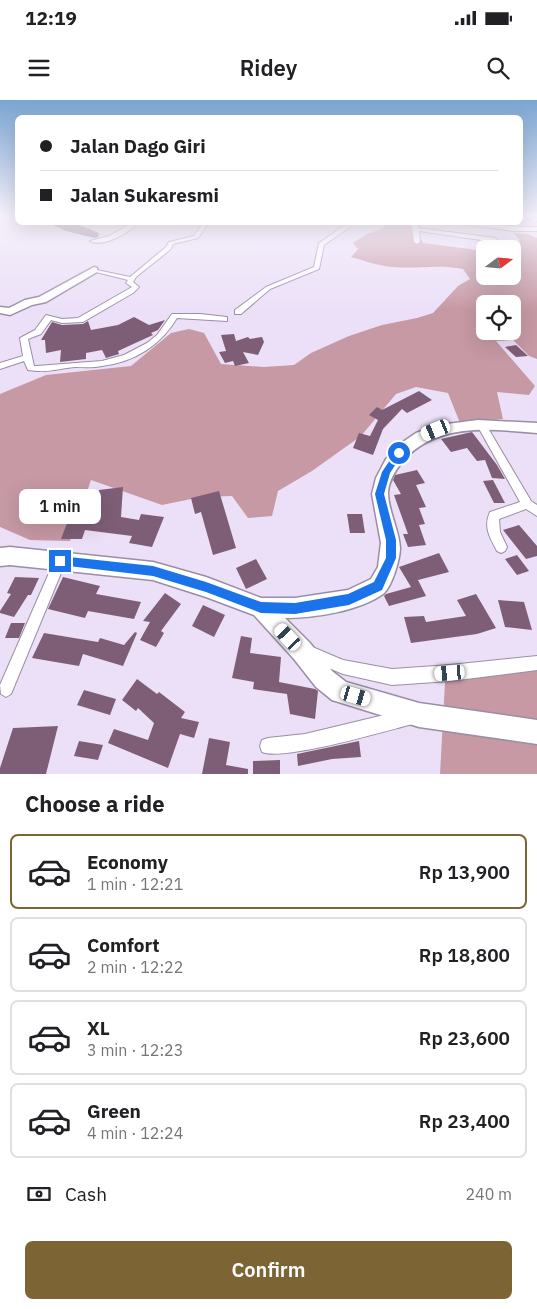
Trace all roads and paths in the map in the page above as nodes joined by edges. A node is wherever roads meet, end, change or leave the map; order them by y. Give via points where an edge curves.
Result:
1 (170, 246) edge
2 (321, 246) edge
3 (94, 270) joint
4 (131, 279) junction
5 (0, 310) edge
6 (238, 312) dead end
7 (224, 319) dead end
8 (27, 357) junction
9 (0, 366) edge
10 (482, 425) junction
11 (537, 428) edge
12 (532, 507) edge
13 (500, 547) dead end
14 (0, 557) edge
15 (60, 561) junction
16 (261, 608) junction
17 (302, 651) junction
18 (537, 663) edge
19 (6, 689) dead end
20 (419, 715) junction
21 (537, 732) edge
22 (268, 746) dead end

1 - 4 street
2 - 6 street via 317,268 268,288
3 - 4 street
3 - 5 main road via 42,300 29,302 10,312
4 - 8 street via 129,283 136,287 131,292 80,320 49,318 38,332 24,338
7 - 8 street via 175,316 157,340 126,358 108,363 44,370 32,368
8 - 9 street
10 - 11 main road
10 - 12 street
10 - 16 main road via 436,430 415,439 399,453 386,472 380,494 391,540 391,558 378,586 349,600 295,608
12 - 13 street via 494,516 491,522
14 - 15 main road
15 - 16 main road via 153,571
15 - 19 street
16 - 17 main road
17 - 18 street via 343,667 392,677
17 - 20 main road via 324,679 340,692
20 - 21 main road
20 - 22 street via 305,742

